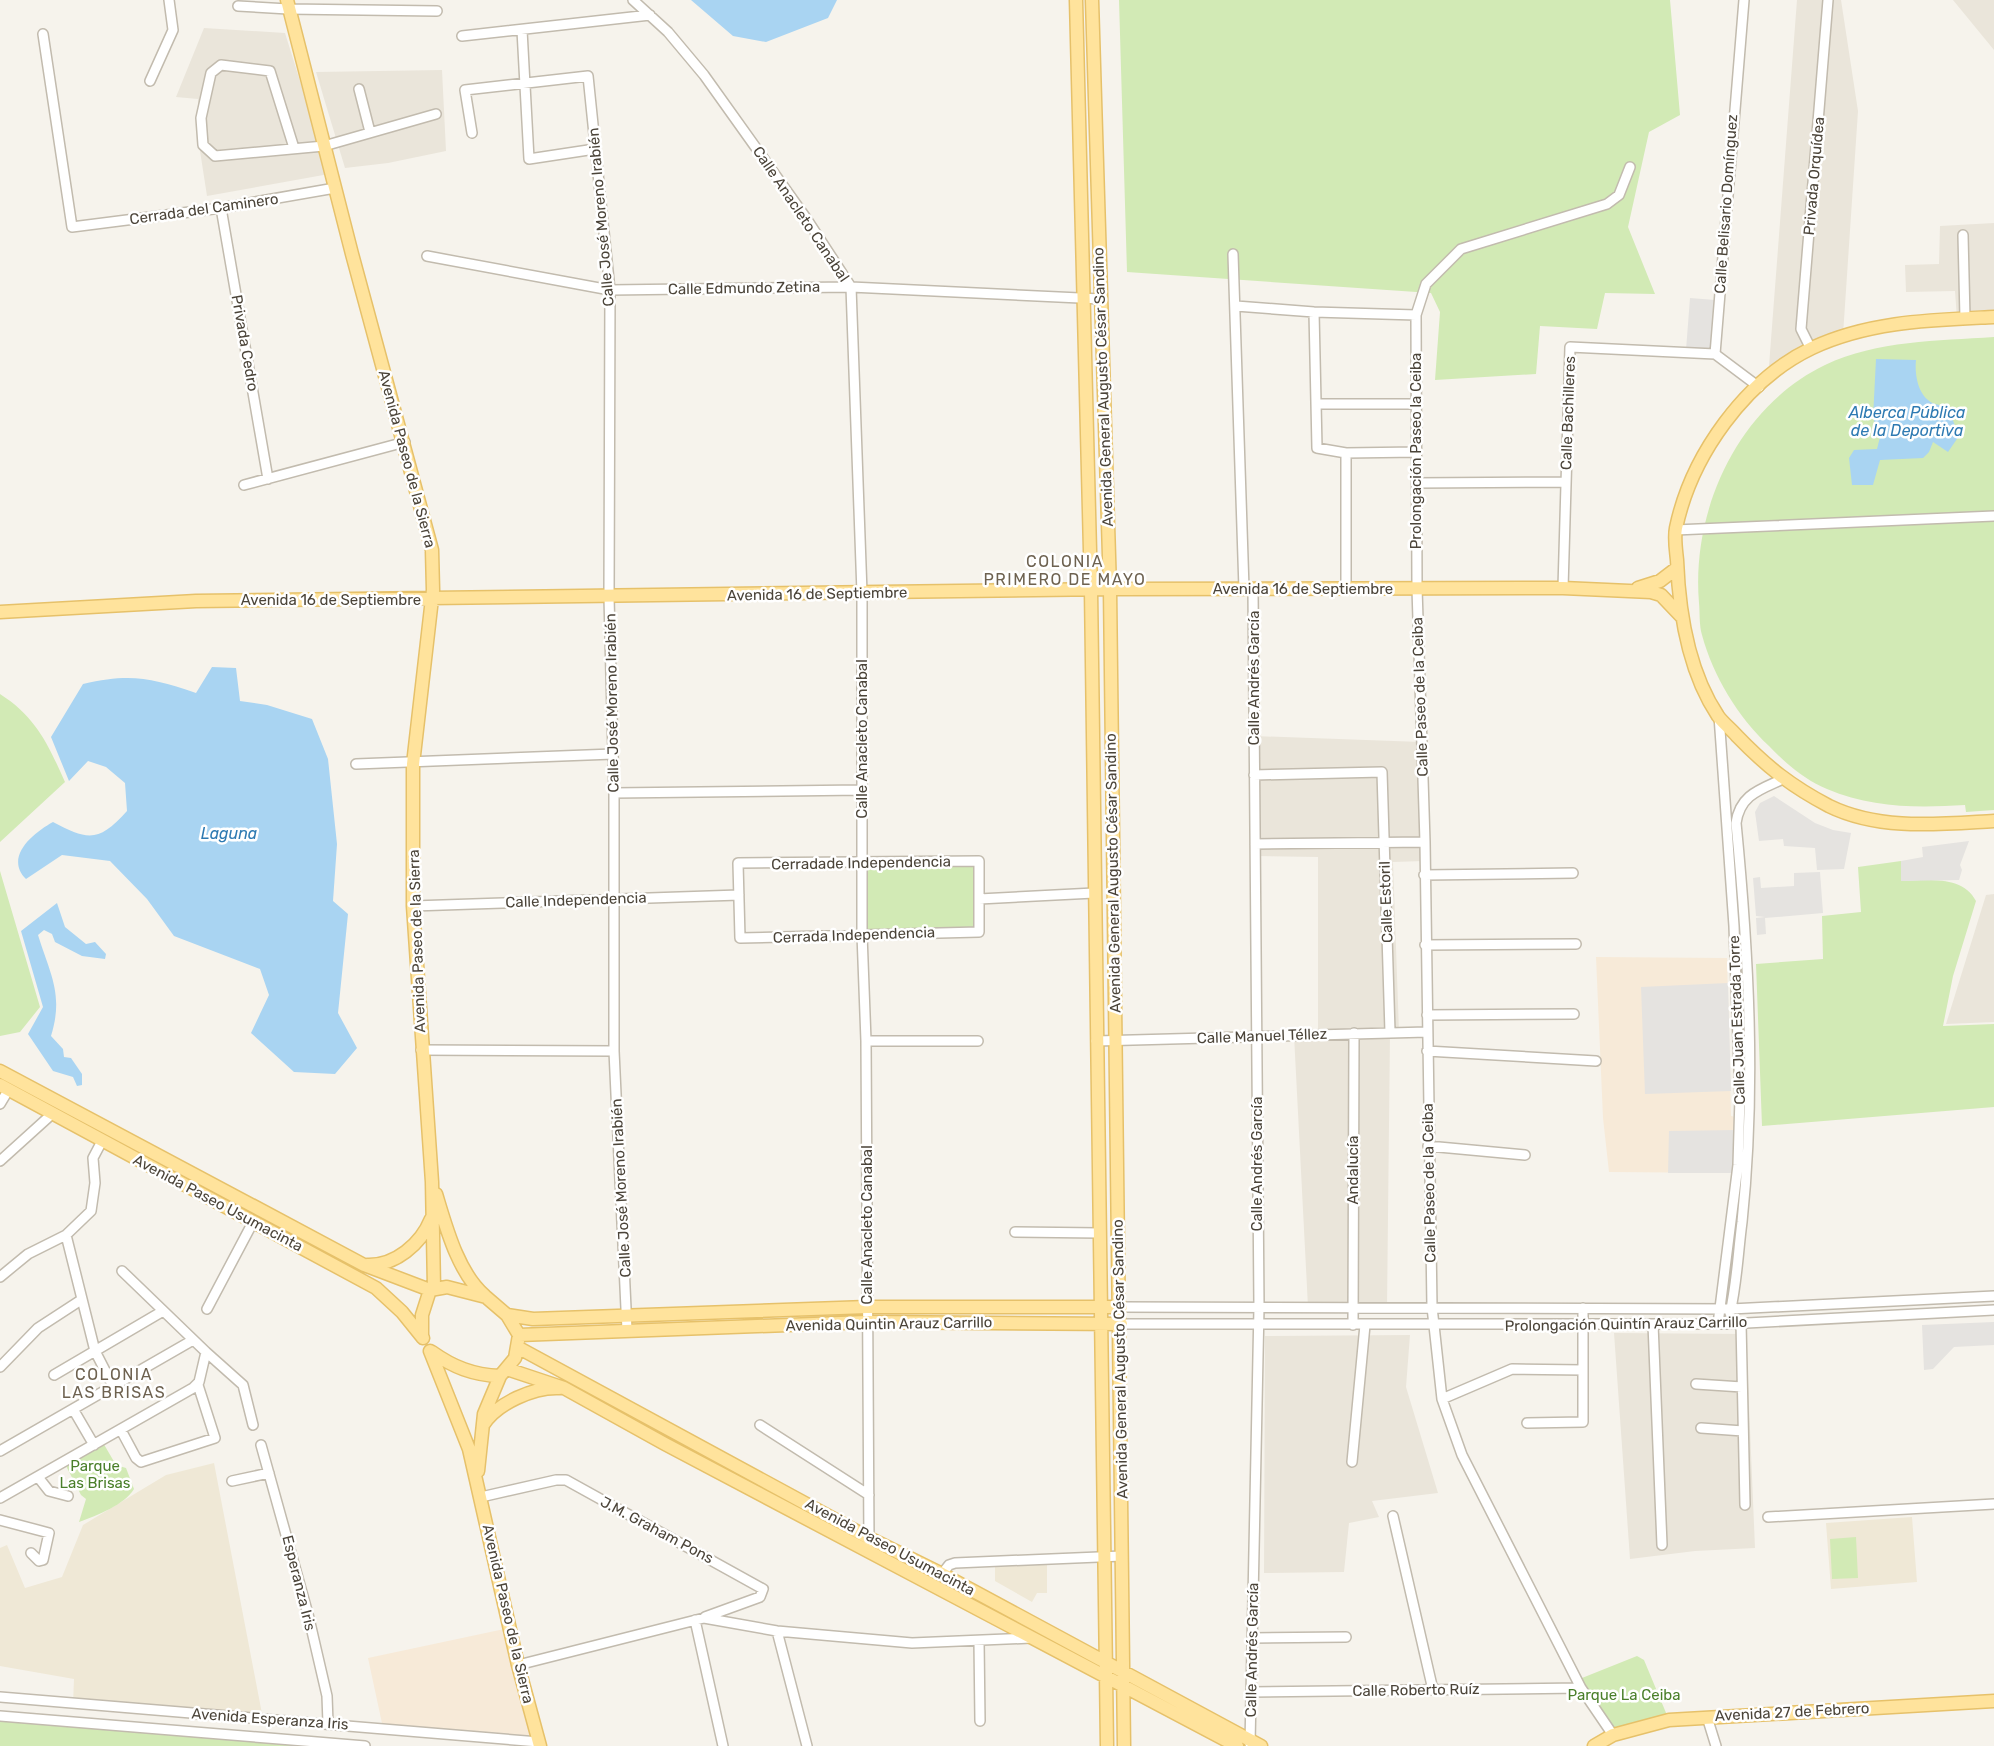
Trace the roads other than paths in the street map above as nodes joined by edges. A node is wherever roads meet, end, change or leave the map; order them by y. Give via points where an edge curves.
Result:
1 (169, 0) edge
2 (633, 0) edge
3 (1076, 0) edge
4 (1092, 0) edge
5 (1744, 0) edge
6 (1828, 0) edge
7 (288, 5) edge
8 (238, 6) dead end
9 (437, 11) dead end
10 (650, 15) junction
11 (522, 30) junction
12 (43, 34) dead end
13 (462, 36) dead end
14 (150, 81) dead end
15 (524, 82) junction
16 (359, 89) dead end
17 (436, 114) dead end
18 (370, 132) junction
19 (472, 133) dead end
20 (324, 146) junction
21 (294, 148) junction
22 (595, 149) junction
23 (1630, 167) dead end
24 (335, 188) junction
25 (221, 208) junction
26 (1963, 235) dead end
27 (1233, 254) dead end
28 (427, 256) dead end
29 (851, 287) junction
30 (610, 290) junction
31 (1081, 299) junction
32 (1101, 299) junction
33 (1236, 306) junction
34 (1314, 312) junction
35 (1416, 315) junction
36 (1994, 317) edge
37 (1965, 318) junction
38 (1811, 349) junction
39 (1715, 354) junction
40 (1759, 387) junction
41 (1316, 404) junction
42 (1415, 404) junction
43 (405, 442) junction
44 (1417, 452) junction
45 (1346, 453) junction
46 (268, 479) junction
47 (1566, 482) junction
48 (1416, 483) junction
49 (244, 485) dead end
50 (1994, 516) edge
51 (1675, 530) junction
52 (1677, 568) junction
53 (1346, 588) junction
54 (1417, 588) junction
55 (1563, 588) junction
56 (1110, 589) junction
57 (1249, 589) junction
58 (1634, 589) junction
59 (1091, 590) junction
60 (862, 592) junction
61 (609, 597) junction
62 (432, 599) junction
63 (0, 612) edge
64 (1681, 616) junction
65 (1719, 716) junction
66 (613, 754) junction
67 (356, 764) dead end
68 (413, 764) junction
69 (1254, 775) junction
70 (1783, 779) junction
71 (862, 790) junction
72 (614, 793) junction
73 (1994, 821) edge
74 (1384, 842) junction
75 (1425, 842) junction
76 (1255, 844) junction
77 (863, 864) junction
78 (1573, 873) dead end
79 (1424, 875) junction
80 (1094, 893) junction
81 (739, 895) junction
82 (614, 899) junction
83 (979, 899) junction
84 (1732, 902) junction
85 (1744, 902) junction
86 (413, 906) junction
87 (862, 934) junction
88 (1576, 944) dead end
89 (1425, 945) junction
90 (1574, 1014) dead end
91 (1427, 1015) junction
92 (1390, 1032) junction
93 (1428, 1032) junction
94 (1354, 1033) junction
95 (1257, 1036) junction
96 (866, 1041) junction
97 (978, 1041) dead end
98 (1096, 1041) junction
99 (1115, 1041) junction
100 (421, 1050) junction
101 (614, 1051) junction
102 (1428, 1051) junction
103 (1596, 1061) dead end
104 (0, 1071) edge
105 (5, 1087) edge
106 (0, 1104) edge
107 (52, 1114) junction
108 (102, 1141) junction
109 (1428, 1146) junction
110 (1525, 1155) dead end
111 (0, 1161) edge
112 (432, 1182) junction
113 (431, 1217) junction
114 (253, 1222) junction
115 (1015, 1232) dead end
116 (1098, 1233) junction
117 (66, 1235) junction
118 (364, 1265) junction
119 (122, 1271) dead end
120 (0, 1277) edge
121 (432, 1289) junction
122 (1994, 1296) edge
123 (486, 1297) junction
124 (81, 1300) junction
125 (1822, 1304) junction
126 (867, 1307) junction
127 (1100, 1307) junction
128 (1121, 1307) junction
129 (1258, 1307) junction
130 (1432, 1307) junction
131 (1353, 1308) junction
132 (1583, 1308) junction
133 (1719, 1309) junction
134 (1731, 1309) junction
135 (207, 1310) dead end
136 (1994, 1310) edge
137 (163, 1311) junction
138 (507, 1315) junction
139 (627, 1315) junction
140 (1823, 1319) junction
141 (867, 1322) junction
142 (1100, 1323) junction
143 (1741, 1323) junction
144 (1121, 1324) junction
145 (1258, 1324) junction
146 (1353, 1324) junction
147 (1582, 1324) junction
148 (1653, 1324) junction
149 (1723, 1324) junction
150 (1365, 1325) junction
151 (1432, 1325) junction
152 (627, 1330) junction
153 (423, 1338) junction
154 (193, 1340) junction
155 (519, 1341) junction
156 (95, 1351) junction
157 (430, 1351) junction
158 (206, 1352) junction
159 (0, 1367) edge
160 (1582, 1370) junction
161 (503, 1373) junction
162 (54, 1375) dead end
163 (1696, 1384) dead end
164 (198, 1385) junction
165 (113, 1386) junction
166 (1742, 1387) junction
167 (567, 1389) junction
168 (1442, 1399) junction
169 (73, 1409) junction
170 (1527, 1424) dead end
171 (253, 1425) dead end
172 (760, 1425) dead end
173 (1701, 1428) dead end
174 (482, 1429) junction
175 (121, 1430) junction
176 (1743, 1431) junction
177 (94, 1445) junction
178 (261, 1445) dead end
179 (0, 1451) edge
180 (1352, 1461) dead end
181 (269, 1473) junction
182 (38, 1477) junction
183 (232, 1481) dead end
184 (478, 1482) junction
185 (68, 1496) dead end
186 (869, 1496) junction
187 (481, 1497) junction
188 (0, 1498) edge
189 (1994, 1504) edge
190 (1745, 1505) dead end
191 (1393, 1516) dead end
192 (1768, 1517) dead end
193 (0, 1520) edge
194 (869, 1538) junction
195 (1662, 1545) dead end
196 (869, 1552) junction
197 (31, 1553) dead end
198 (1122, 1556) junction
199 (1104, 1557) junction
200 (942, 1574) junction
201 (699, 1619) junction
202 (777, 1631) junction
203 (1346, 1637) dead end
204 (1031, 1638) junction
205 (1252, 1638) junction
206 (979, 1641) junction
207 (1106, 1662) junction
208 (518, 1665) junction
209 (1122, 1671) junction
210 (1106, 1677) junction
211 (1123, 1687) junction
212 (1581, 1688) junction
213 (1433, 1690) junction
214 (1251, 1692) junction
215 (0, 1697) edge
216 (1994, 1701) edge
217 (174, 1712) junction
218 (0, 1716) edge
219 (1707, 1717) junction
220 (980, 1721) dead end
221 (328, 1723) junction
222 (173, 1730) junction
223 (1613, 1735) junction
224 (540, 1744) edge
225 (1254, 1744) edge
226 (365, 1746) edge
227 (723, 1746) edge
228 (807, 1746) edge
229 (1107, 1746) edge
230 (1124, 1746) edge
231 (1237, 1746) edge
232 (1594, 1746) edge
233 (1716, 1746) edge

1 - 14 street via 173,30
2 - 10 street, Calle Anacleto Canabal
3 - 31 main road, Avenida General Augusto César Sandino
4 - 32 main road, Avenida General Augusto César Sandino
5 - 39 street, Calle Belisario Domínguez
6 - 38 street, Privada Orquídea via 1801,329
7 - 8 street
7 - 9 street
7 - 20 main road, Avenida Paseo de la Sierra
10 - 11 street
10 - 29 street, Calle Anacleto Canabal via 735,117
11 - 13 street
11 - 15 street
12 - 25 street, Cerrada del Caminero via 72,227
15 - 19 street via 465,90
15 - 22 street, Calle José Moreno Irabién via 588,76
15 - 22 street via 529,159
16 - 18 street
17 - 18 street
18 - 20 street
20 - 21 street
20 - 24 main road, Avenida Paseo de la Sierra
21 - 21 street via 215,156 203,145 201,118 211,73 221,65 270,71
22 - 30 street, Calle José Moreno Irabién
23 - 35 street, Prolongación Paseo la Ceiba via 1619,195 1607,204 1461,249 1426,284
24 - 25 street, Cerrada del Caminero
24 - 43 main road, Avenida Paseo de la Sierra
25 - 46 street, Privada Cedro
26 - 37 street
27 - 33 street, Calle Andrés García
28 - 30 street, Calle Edmundo Zetina
29 - 30 street, Calle Edmundo Zetina
29 - 31 street, Calle Edmundo Zetina
29 - 60 street, Calle Anacleto Canabal
30 - 61 street, Calle José Moreno Irabién
31 - 32 street, Calle Edmundo Zetina
31 - 59 main road, Avenida General Augusto César Sandino
32 - 56 main road, Avenida General Augusto César Sandino
33 - 34 street
33 - 57 street, Calle Andrés García
34 - 35 street
34 - 41 street
35 - 42 street, Prolongación Paseo la Ceiba
36 - 37 main road
37 - 38 main road via 1883,324
38 - 40 main road
39 - 40 street
39 - 47 street, Calle Bachilleres via 1570,348
40 - 51 main road via 1726,420 1691,479
41 - 42 street
41 - 45 street via 1317,448
42 - 44 street, Prolongación Paseo la Ceiba
43 - 46 street
43 - 62 main road, Avenida Paseo de la Sierra via 432,550
44 - 45 street
44 - 48 street, Prolongación Paseo la Ceiba
45 - 53 street
46 - 49 street
47 - 48 street
47 - 55 street, Calle Bachilleres
48 - 54 street, Prolongación Paseo la Ceiba
50 - 51 street
51 - 52 main road
52 - 58 main road, Avenida 16 de Septiembre via 1659,581
52 - 64 main road
53 - 54 main road, Avenida 16 de Septiembre
53 - 57 main road, Avenida 16 de Septiembre
54 - 55 main road, Avenida 16 de Septiembre
54 - 75 street, Calle Paseo de la Ceiba
55 - 58 main road, Avenida 16 de Septiembre
56 - 57 main road, Avenida 16 de Septiembre
56 - 59 main road, Avenida 16 de Septiembre
56 - 99 main road, Avenida General Augusto César Sandino
57 - 69 street, Calle Andrés García
58 - 64 main road, Avenida 16 de Septiembre via 1662,595
59 - 60 main road, Avenida 16 de Septiembre
59 - 80 main road, Avenida General Augusto César Sandino
60 - 61 main road, Avenida 16 de Septiembre
60 - 71 street, Calle Anacleto Canabal
61 - 62 main road, Avenida 16 de Septiembre
61 - 66 street, Calle José Moreno Irabién
62 - 63 main road, Avenida 16 de Septiembre via 196,601
62 - 68 main road, Avenida Paseo de la Sierra
64 - 65 main road via 1694,668
65 - 70 main road via 1768,769
65 - 84 street, Calle Juan Estrada Torre
66 - 68 street
66 - 72 street, Calle José Moreno Irabién
67 - 68 street
68 - 86 main road, Avenida Paseo de la Sierra
69 - 74 street, Calle Estoril via 1382,772
69 - 76 street, Calle Andrés García
70 - 73 main road via 1831,806 1906,825
70 - 85 street, Calle Juan Estrada Torre via 1757,791 1738,808
71 - 72 street
71 - 77 street, Calle Anacleto Canabal
72 - 82 street, Calle José Moreno Irabién
74 - 75 street
74 - 76 street
74 - 92 street, Calle Estoril
75 - 79 street, Calle Paseo de la Ceiba
76 - 95 street, Calle Andrés García
77 - 81 street, Cerradade Independencia via 738,863
77 - 83 street, Cerradade Independencia via 979,861
77 - 87 street, Calle Anacleto Canabal
78 - 79 street
79 - 89 street, Calle Paseo de la Ceiba
80 - 83 street
80 - 98 main road, Avenida General Augusto César Sandino
81 - 82 street, Calle Independencia
81 - 87 street, Cerrada Independencia via 740,938
82 - 86 street, Calle Independencia
82 - 101 street, Calle José Moreno Irabién
83 - 87 street, Cerrada Independencia via 979,932
84 - 85 street
84 - 133 street, Calle Juan Estrada Torre via 1740,1137
85 - 134 street, Calle Juan Estrada Torre via 1750,1135
86 - 100 main road, Avenida Paseo de la Sierra
87 - 96 street, Calle Anacleto Canabal
88 - 89 street
89 - 91 street, Calle Paseo de la Ceiba
90 - 91 street
91 - 93 street, Calle Paseo de la Ceiba
92 - 93 street, Calle Manuel Téllez
92 - 94 street, Calle Manuel Téllez
93 - 102 street, Calle Paseo de la Ceiba
94 - 95 street, Calle Manuel Téllez
94 - 131 street, Andalucía
95 - 99 street, Calle Manuel Téllez
95 - 129 street, Calle Andrés García
96 - 97 street
96 - 126 street, Calle Anacleto Canabal
98 - 99 street, Calle Manuel Téllez
98 - 116 main road, Avenida General Augusto César Sandino
99 - 128 main road, Avenida General Augusto César Sandino
100 - 101 street
100 - 112 main road, Avenida Paseo de la Sierra
101 - 139 street, Calle José Moreno Irabién
102 - 103 street
102 - 109 street, Calle Paseo de la Ceiba
104 - 118 main road, Avenida Paseo Usumacinta
105 - 106 street
105 - 107 main road, Avenida Paseo Usumacinta
107 - 108 main road, Avenida Paseo Usumacinta
107 - 111 street
108 - 114 main road, Avenida Paseo Usumacinta
108 - 117 street via 93,1158 91,1211
109 - 110 street
109 - 130 street, Calle Paseo de la Ceiba
112 - 113 main road, Avenida Paseo de la Sierra
112 - 123 main road, Avenida Paseo de la Sierra via 456,1251
113 - 118 main road via 420,1238 400,1256
113 - 121 main road, Avenida Paseo de la Sierra
114 - 135 street
114 - 153 main road, Avenida Paseo Usumacinta via 376,1288
115 - 116 street
116 - 127 main road, Avenida General Augusto César Sandino
117 - 120 street via 28,1254
117 - 124 street
118 - 121 main road, Avenida Paseo Usumacinta
119 - 137 street
121 - 123 main road via 459,1289
121 - 153 main road via 422,1314
122 - 125 street, Prolongación Quintín Arauz Carrillo
123 - 138 main road
124 - 156 street
124 - 159 street via 38,1328
125 - 134 street, Prolongación Quintín Arauz Carrillo
125 - 140 street
126 - 127 main road, Avenida Quintin Arauz Carrillo
126 - 139 main road, Avenida Quintin Arauz Carrillo
126 - 141 street, Calle Anacleto Canabal
127 - 128 main road, Avenida Quintin Arauz Carrillo
127 - 142 main road, Avenida General Augusto César Sandino
128 - 129 street, Prolongación Quintín Arauz Carrillo
128 - 144 main road, Avenida General Augusto César Sandino
129 - 131 street, Prolongación Quintín Arauz Carrillo
129 - 145 street, Calle Andrés García
130 - 131 street, Prolongación Quintín Arauz Carrillo
130 - 132 street, Prolongación Quintín Arauz Carrillo
130 - 151 street, Calle Paseo de la Ceiba
131 - 146 street, Andalucía
132 - 133 street, Prolongación Quintín Arauz Carrillo
132 - 147 street
133 - 134 street, Prolongación Quintín Arauz Carrillo
133 - 149 street, Calle Juan Estrada Torre
134 - 149 street, Calle Juan Estrada Torre
136 - 140 street, Prolongación Quintín Arauz Carrillo
137 - 154 street
137 - 156 street
138 - 139 main road, Avenida Quintin Arauz Carrillo via 533,1320
138 - 155 main road
139 - 152 street, Calle José Moreno Irabién
140 - 143 street, Prolongación Quintín Arauz Carrillo
141 - 142 main road, Avenida Quintin Arauz Carrillo
141 - 152 main road, Avenida Quintin Arauz Carrillo
141 - 186 street, Calle Anacleto Canabal
142 - 144 main road, Avenida Quintin Arauz Carrillo
142 - 199 main road, Avenida General Augusto César Sandino
143 - 149 street, Prolongación Quintín Arauz Carrillo
143 - 166 street
144 - 145 street, Avenida Quintin Arauz Carrillo
144 - 198 main road, Avenida General Augusto César Sandino
145 - 146 street, Prolongación Quintín Arauz Carrillo
145 - 205 street, Calle Andrés García
146 - 150 street, Prolongación Quintín Arauz Carrillo
147 - 148 street, Prolongación Quintín Arauz Carrillo
147 - 151 street, Prolongación Quintín Arauz Carrillo
147 - 160 street
148 - 149 street, Prolongación Quintín Arauz Carrillo
148 - 195 street
150 - 151 street, Prolongación Quintín Arauz Carrillo
150 - 180 street
151 - 168 street, Calle Paseo de la Ceiba
152 - 155 main road, Avenida Quintin Arauz Carrillo
153 - 157 main road
154 - 158 street
154 - 165 street
155 - 161 main road
155 - 194 main road, Avenida Paseo Usumacinta
156 - 162 street
156 - 165 street
157 - 161 main road via 469,1372
157 - 184 main road, Avenida Paseo de la Sierra via 458,1415
158 - 164 street
158 - 171 street via 245,1386
160 - 168 street via 1512,1369
160 - 170 street via 1583,1422
161 - 167 main road, Avenida Paseo Usumacinta
161 - 174 main road, Avenida Paseo de la Sierra via 484,1414
163 - 166 street
164 - 175 street
164 - 175 street via 214,1438 141,1462
165 - 169 street
166 - 176 street
167 - 174 main road via 526,1395 489,1416
167 - 196 main road, Avenida Paseo Usumacinta
168 - 212 street, Calle Paseo de la Ceiba via 1462,1455
169 - 177 street
169 - 179 street
172 - 186 street
173 - 176 street
174 - 184 main road, Avenida Paseo de la Sierra
175 - 177 street
176 - 190 street
177 - 182 street
178 - 181 street, Esperanza Iris
181 - 183 street
181 - 221 street, Esperanza Iris via 327,1696
182 - 185 street via 49,1491
182 - 188 street
184 - 187 main road, Avenida Paseo de la Sierra
186 - 194 street, Calle Anacleto Canabal
187 - 201 street, J.M. Graham Pons via 564,1479 763,1588 760,1597
187 - 208 main road, Avenida Paseo de la Sierra
189 - 192 street
191 - 213 street
193 - 197 street via 49,1533 43,1560
194 - 196 street, Calle Anacleto Canabal
194 - 200 main road, Avenida Paseo Usumacinta
196 - 204 main road, Avenida Paseo Usumacinta
198 - 199 street
198 - 209 main road, Avenida General Augusto César Sandino
199 - 200 street via 955,1563
199 - 207 main road, Avenida General Augusto César Sandino
200 - 207 main road, Avenida Paseo Usumacinta
201 - 202 street
201 - 208 street
201 - 227 street
202 - 206 street via 912,1643
202 - 228 street
203 - 205 street
204 - 206 street
204 - 210 main road, Avenida Paseo Usumacinta
205 - 214 street, Calle Andrés García
206 - 220 street
207 - 209 main road, Avenida Paseo Usumacinta
207 - 210 main road, Avenida General Augusto César Sandino
208 - 224 main road, Avenida Paseo de la Sierra
209 - 211 main road, Avenida General Augusto César Sandino
209 - 225 main road, Avenida Paseo Usumacinta
210 - 211 main road, Avenida Paseo Usumacinta
210 - 229 main road, Avenida General Augusto César Sandino
211 - 230 main road, Avenida General Augusto César Sandino
211 - 231 main road, Avenida Paseo Usumacinta
212 - 213 street, Calle Roberto Ruíz
212 - 223 street, Calle Paseo de la Ceiba
213 - 214 street, Calle Roberto Ruíz
214 - 225 street, Calle Andrés García
215 - 217 street, Avenida Esperanza Iris
216 - 219 main road, Avenida 27 de Febrero
217 - 221 street, Avenida Esperanza Iris
217 - 222 street
218 - 222 street, Avenida Esperanza Iris
219 - 223 main road, Avenida 27 de Febrero via 1669,1720
219 - 233 street
221 - 224 street, Avenida Esperanza Iris
222 - 226 street, Avenida Esperanza Iris
223 - 232 main road, Avenida 27 de Febrero

